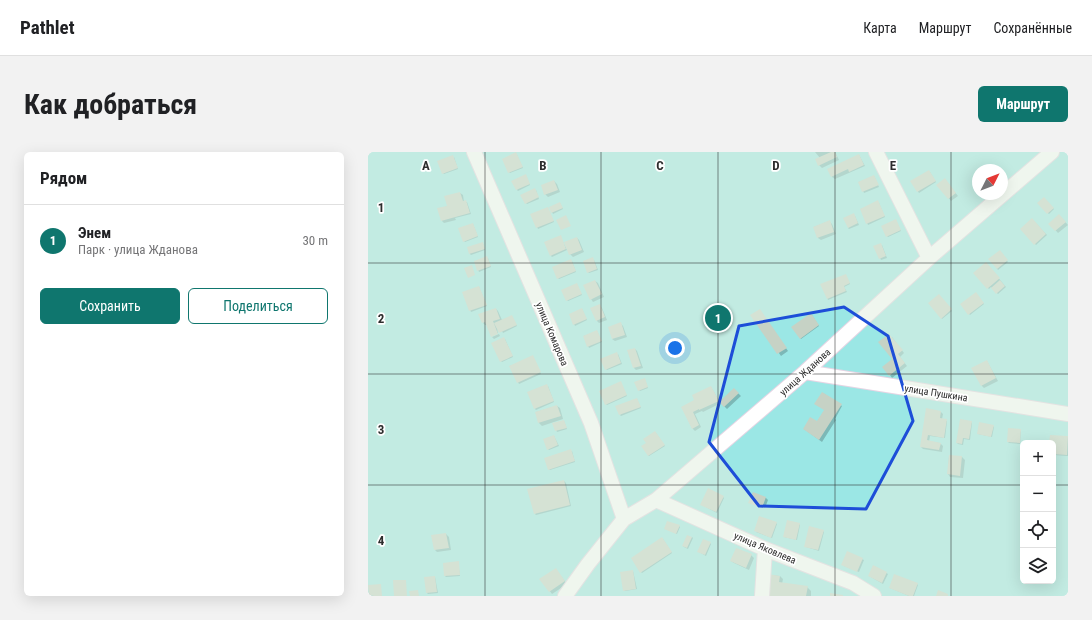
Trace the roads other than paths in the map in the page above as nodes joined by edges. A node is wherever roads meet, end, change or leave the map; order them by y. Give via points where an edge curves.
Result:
1 (474, 152) edge
2 (876, 152) edge
3 (1052, 152) edge
4 (929, 258) junction
5 (805, 372) junction
6 (1068, 414) edge
7 (656, 500) junction
8 (624, 519) junction
9 (765, 549) junction
10 (565, 596) edge
11 (762, 596) edge
12 (874, 596) edge

1 - 8 street, улица Комарова via 591,423
2 - 4 street
3 - 4 street, улица Жданова
4 - 5 street, улица Жданова
5 - 6 street, улица Пушкина
5 - 7 street, улица Жданова
7 - 8 street, улица Жданова
7 - 9 street, улица Яковлева
8 - 10 street, улица Жданова
9 - 11 street
9 - 12 street, улица Яковлева via 852,583

